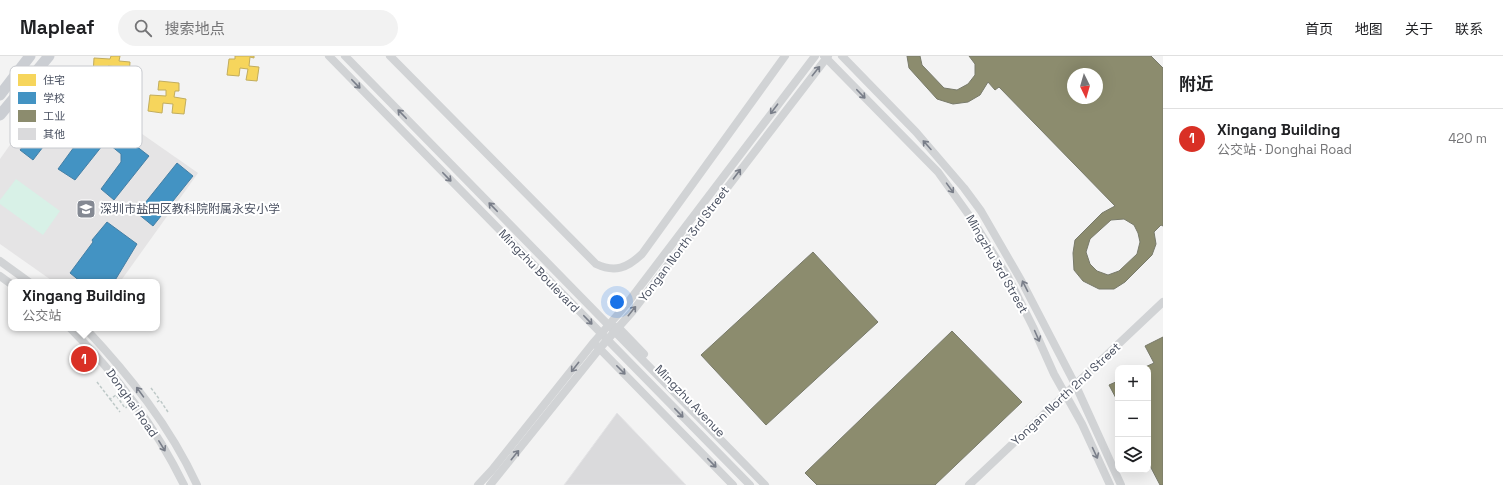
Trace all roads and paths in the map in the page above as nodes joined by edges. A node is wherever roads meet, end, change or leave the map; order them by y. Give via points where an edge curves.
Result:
1 (49, 56) edge
2 (330, 56) edge
3 (346, 56) edge
4 (390, 56) edge
5 (786, 56) edge
6 (815, 56) edge
7 (842, 56) edge
8 (826, 57) edge
9 (41, 66) edge
10 (10, 81) edge
11 (0, 95) edge
12 (10, 103) edge
13 (0, 115) edge
14 (0, 261) edge
15 (25, 279) edge
16 (1163, 302) edge
17 (618, 327) junction
18 (606, 328) junction
19 (73, 331) edge
20 (88, 331) edge
21 (597, 345) junction
22 (1076, 386) junction
23 (151, 388) dead end
24 (1065, 394) junction
25 (110, 399) dead end
26 (160, 400) dead end
27 (120, 412) dead end
28 (184, 485) edge
29 (196, 485) edge
30 (478, 485) edge
31 (490, 485) edge
32 (733, 485) edge
33 (750, 485) edge
34 (765, 485) edge
35 (771, 485) edge
36 (969, 485) edge
37 (1110, 485) edge
38 (1121, 485) edge

1 - 9 main road
2 -> 33 street, Mingzhu Boulevard
34 -> 3 street, Mingzhu Boulevard
4 - 5 street via 596,264 606,269 616,269 630,264 642,254
6 -> 18 street, Yongan North 3rd Street
22 -> 7 street, Mingzhu 3rd Street via 1022,282 981,211 920,137
17 -> 8 street, Yongan North 3rd Street
8 -> 24 street, Mingzhu 3rd Street via 938,172 971,218 1008,277
10 - 11 main road
12 - 13 main road
14 - 15 street
16 - 22 street, Yongan North 2nd Street
17 - 18 street
17 - 21 street, Yongan North 3rd Street
17 - 35 street, Mingzhu Avenue
18 - 21 street, Yongan North 3rd Street
19 -> 28 street, Donghai Road via 111,372 137,406
29 -> 20 street, Donghai Road via 169,432 137,387
21 -> 30 street, Yongan North 3rd Street
31 -> 21 street, Yongan North 3rd Street
21 -> 32 street
22 - 24 street, Yongan North 2nd Street
22 - 38 street, Mingzhu 3rd Street
23 - 26 path
24 - 36 street, Yongan North 2nd Street
24 -> 37 street, Mingzhu 3rd Street
25 - 27 path

